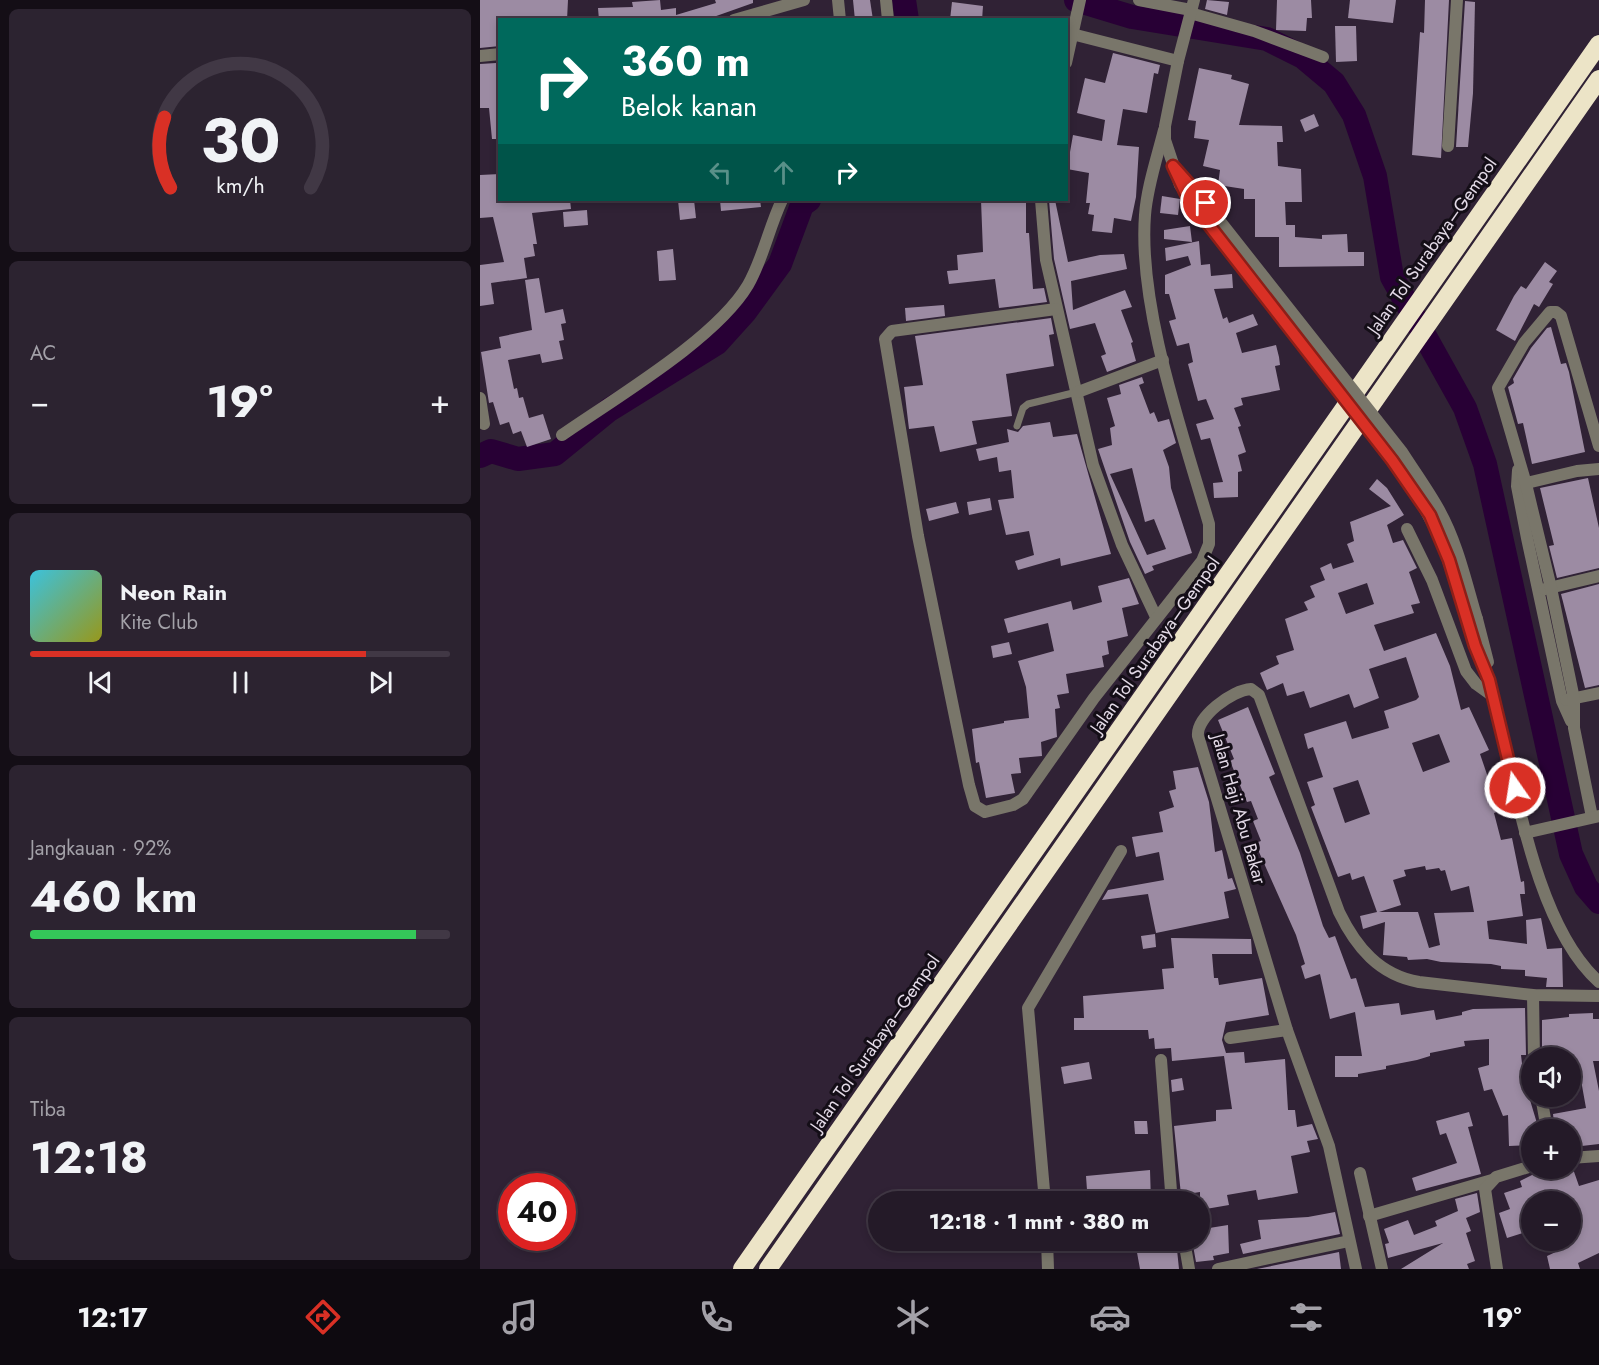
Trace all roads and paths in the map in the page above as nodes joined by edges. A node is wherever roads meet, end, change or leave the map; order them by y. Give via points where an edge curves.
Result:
1 (804, 0) edge
2 (838, 0) edge
3 (886, 0) edge
4 (1080, 0) edge
5 (1139, 0) edge
6 (1456, 0) edge
7 (784, 2) edge
8 (1191, 11) edge
9 (740, 18) edge
10 (840, 18) edge
11 (888, 18) edge
12 (1073, 30) junction
13 (1599, 44) edge
14 (498, 54) edge
15 (1068, 54) edge
16 (480, 56) edge
17 (1323, 57) dead end
18 (1179, 60) junction
19 (1599, 79) edge
20 (1165, 126) junction
21 (1448, 146) dead end
22 (782, 201) edge
23 (1041, 201) edge
24 (1056, 309) junction
25 (1163, 360) junction
26 (1082, 390) junction
27 (480, 398) edge
28 (484, 424) dead end
29 (1017, 426) dead end
30 (562, 435) dead end
31 (1599, 446) edge
32 (1599, 469) edge
33 (1521, 485) junction
34 (1407, 529) dead end
35 (1599, 576) edge
36 (1545, 589) junction
37 (1156, 617) junction
38 (1599, 693) edge
39 (1494, 697) junction
40 (1568, 700) junction
41 (1596, 817) edge
42 (1531, 832) junction
43 (1121, 851) dead end
44 (1599, 982) edge
45 (1533, 995) junction
46 (1599, 996) edge
47 (1287, 1030) junction
48 (1230, 1038) dead end
49 (1534, 1047) edge
50 (1161, 1059) dead end
51 (1599, 1155) edge
52 (1581, 1157) edge
53 (1521, 1170) edge
54 (1360, 1173) dead end
55 (1492, 1180) junction
56 (1044, 1191) edge
57 (1171, 1191) edge
58 (1369, 1216) junction
59 (1349, 1241) junction
60 (1047, 1251) edge
61 (1186, 1251) edge
62 (742, 1269) edge
63 (768, 1269) edge
64 (1048, 1269) edge
65 (1189, 1269) edge
66 (1218, 1269) edge
67 (1356, 1269) edge
68 (1382, 1269) edge
69 (1497, 1269) edge

1 - 7 street
2 - 10 street
3 - 11 street
4 - 12 street
5 - 8 street
6 - 21 street
7 - 9 street
8 - 17 street
8 - 18 street
12 - 15 street
12 - 18 street
13 - 62 highway, Jalan Tol Surabaya–Gempol
14 - 16 street
18 - 20 street
19 - 63 highway
20 - 25 street via 1147,200 1144,231
20 - 39 street, bridge via 1167,149 1180,185 1215,224 1415,491 1441,539 1472,620
22 - 30 street via 754,272 738,301 695,341
23 - 24 street via 1046,260
24 - 26 street
24 - 37 street via 892,331 885,339 920,548 976,808 985,812 1023,799
25 - 26 street
25 - 37 street via 1210,538 1202,561
26 - 29 lane via 1028,404
26 - 37 street via 1100,486
27 - 28 street
31 - 33 street via 1561,316 1553,311 1524,343 1498,386
32 - 33 street
33 - 36 street
34 - 39 street via 1432,580 1466,671
35 - 36 street
36 - 40 street
38 - 40 street
39 - 42 street
40 - 41 street
41 - 42 street
42 - 44 street via 1550,904 1567,941
43 - 56 street via 1029,1004
45 - 46 street, Jalan Haji Abu Bakar
45 - 47 street, Jalan Haji Abu Bakar via 1402,979 1368,956 1339,912 1263,704 1256,692 1248,689 1226,700 1207,717 1198,727 1197,736
45 - 49 street
47 - 48 street
47 - 59 street, Jalan Haji Abu Bakar via 1329,1146
50 - 57 street
51 - 52 street
53 - 55 street
54 - 58 street
55 - 58 street
55 - 69 street via 1485,1189
58 - 68 street
59 - 66 street
59 - 67 street, Jalan Haji Abu Bakar
60 - 64 street
61 - 65 street

